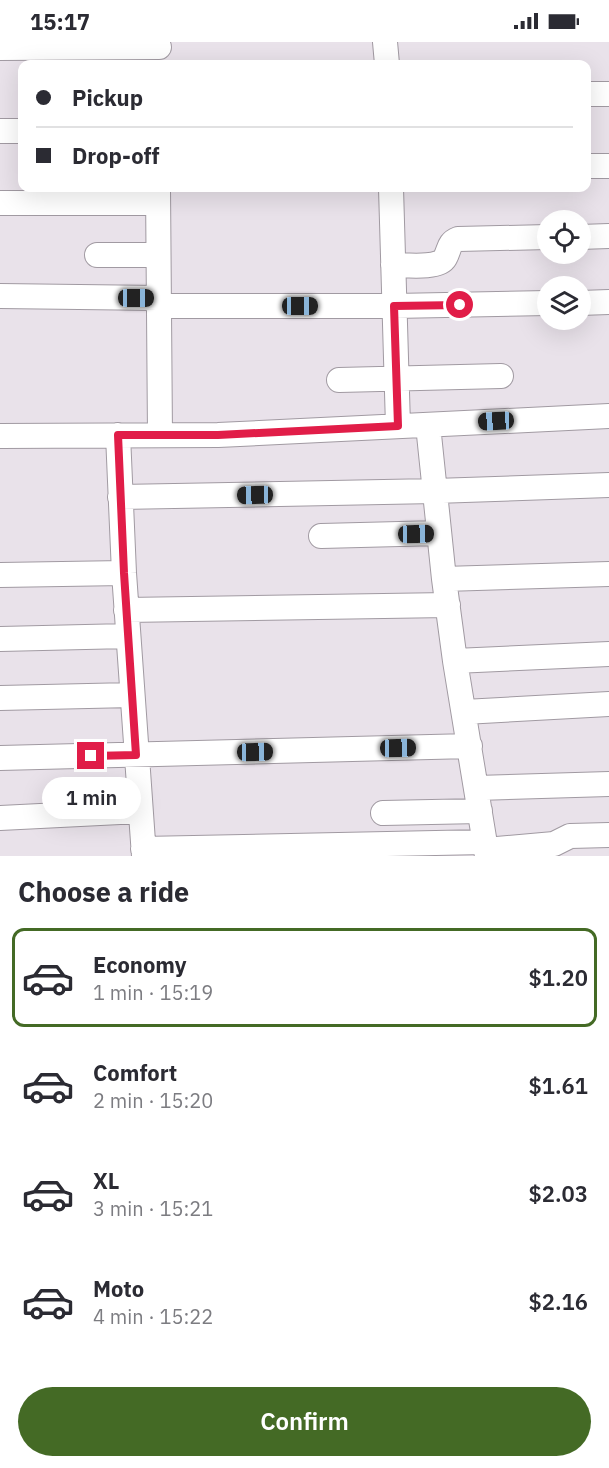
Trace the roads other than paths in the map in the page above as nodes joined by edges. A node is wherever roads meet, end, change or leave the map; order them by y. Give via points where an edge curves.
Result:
1 (385, 42) edge
2 (0, 48) edge
3 (159, 51) edge
4 (387, 60) edge
5 (591, 94) edge
6 (609, 94) edge
7 (0, 131) edge
8 (18, 131) edge
9 (591, 166) edge
10 (609, 166) edge
11 (391, 192) edge
12 (158, 195) edge
13 (0, 203) edge
14 (609, 236) edge
15 (537, 237) edge
16 (591, 237) edge
17 (97, 255) dead end
18 (158, 255) junction
19 (393, 265) junction
20 (0, 296) edge
21 (158, 302) junction
22 (609, 302) edge
23 (537, 303) edge
24 (591, 303) edge
25 (394, 306) junction
26 (501, 376) dead end
27 (396, 378) junction
28 (339, 380) dead end
29 (609, 416) edge
30 (428, 424) junction
31 (398, 426) junction
32 (118, 435) junction
33 (160, 435) junction
34 (0, 436) edge
35 (609, 485) edge
36 (435, 491) junction
37 (120, 497) junction
38 (440, 534) junction
39 (321, 536) dead end
40 (124, 573) junction
41 (0, 574) edge
42 (609, 574) edge
43 (444, 579) junction
44 (448, 605) junction
45 (126, 610) junction
46 (128, 636) junction
47 (0, 639) edge
48 (609, 654) edge
49 (455, 661) junction
50 (132, 694) junction
51 (0, 698) edge
52 (609, 704) edge
53 (464, 712) junction
54 (470, 746) junction
55 (136, 755) junction
56 (0, 758) edge
57 (609, 784) edge
58 (478, 799) junction
59 (140, 811) junction
60 (383, 813) dead end
61 (0, 818) edge
62 (609, 835) edge
63 (486, 849) edge
64 (144, 853) edge

1 - 4 street
2 - 3 street
5 - 6 street
7 - 8 street
9 - 10 street
11 - 19 street
12 - 13 street
12 - 18 street
14 - 16 street
15 - 19 street via 458,238 437,264
17 - 18 street
18 - 21 street
19 - 25 street
20 - 21 street
21 - 25 street
21 - 33 street
22 - 24 street
23 - 25 street
25 - 27 street
26 - 27 street
27 - 28 street
27 - 31 street
29 - 30 street
30 - 31 street
30 - 36 street
31 - 33 street
32 - 33 street
32 - 34 street
32 - 37 street
35 - 36 street
36 - 37 street
36 - 38 street
37 - 40 street
38 - 39 street
38 - 43 street
40 - 41 street
40 - 45 street
42 - 43 street
43 - 44 street
44 - 45 street
44 - 49 street
45 - 46 street
46 - 47 street
46 - 50 street
48 - 49 street
49 - 53 street
50 - 51 street
50 - 55 street
52 - 53 street
53 - 54 street
54 - 55 street
54 - 58 street
55 - 56 street
55 - 59 street
57 - 58 street
58 - 60 street
58 - 63 street
59 - 61 street
59 - 64 street
62 - 63 street via 570,836 554,844
63 - 64 street

